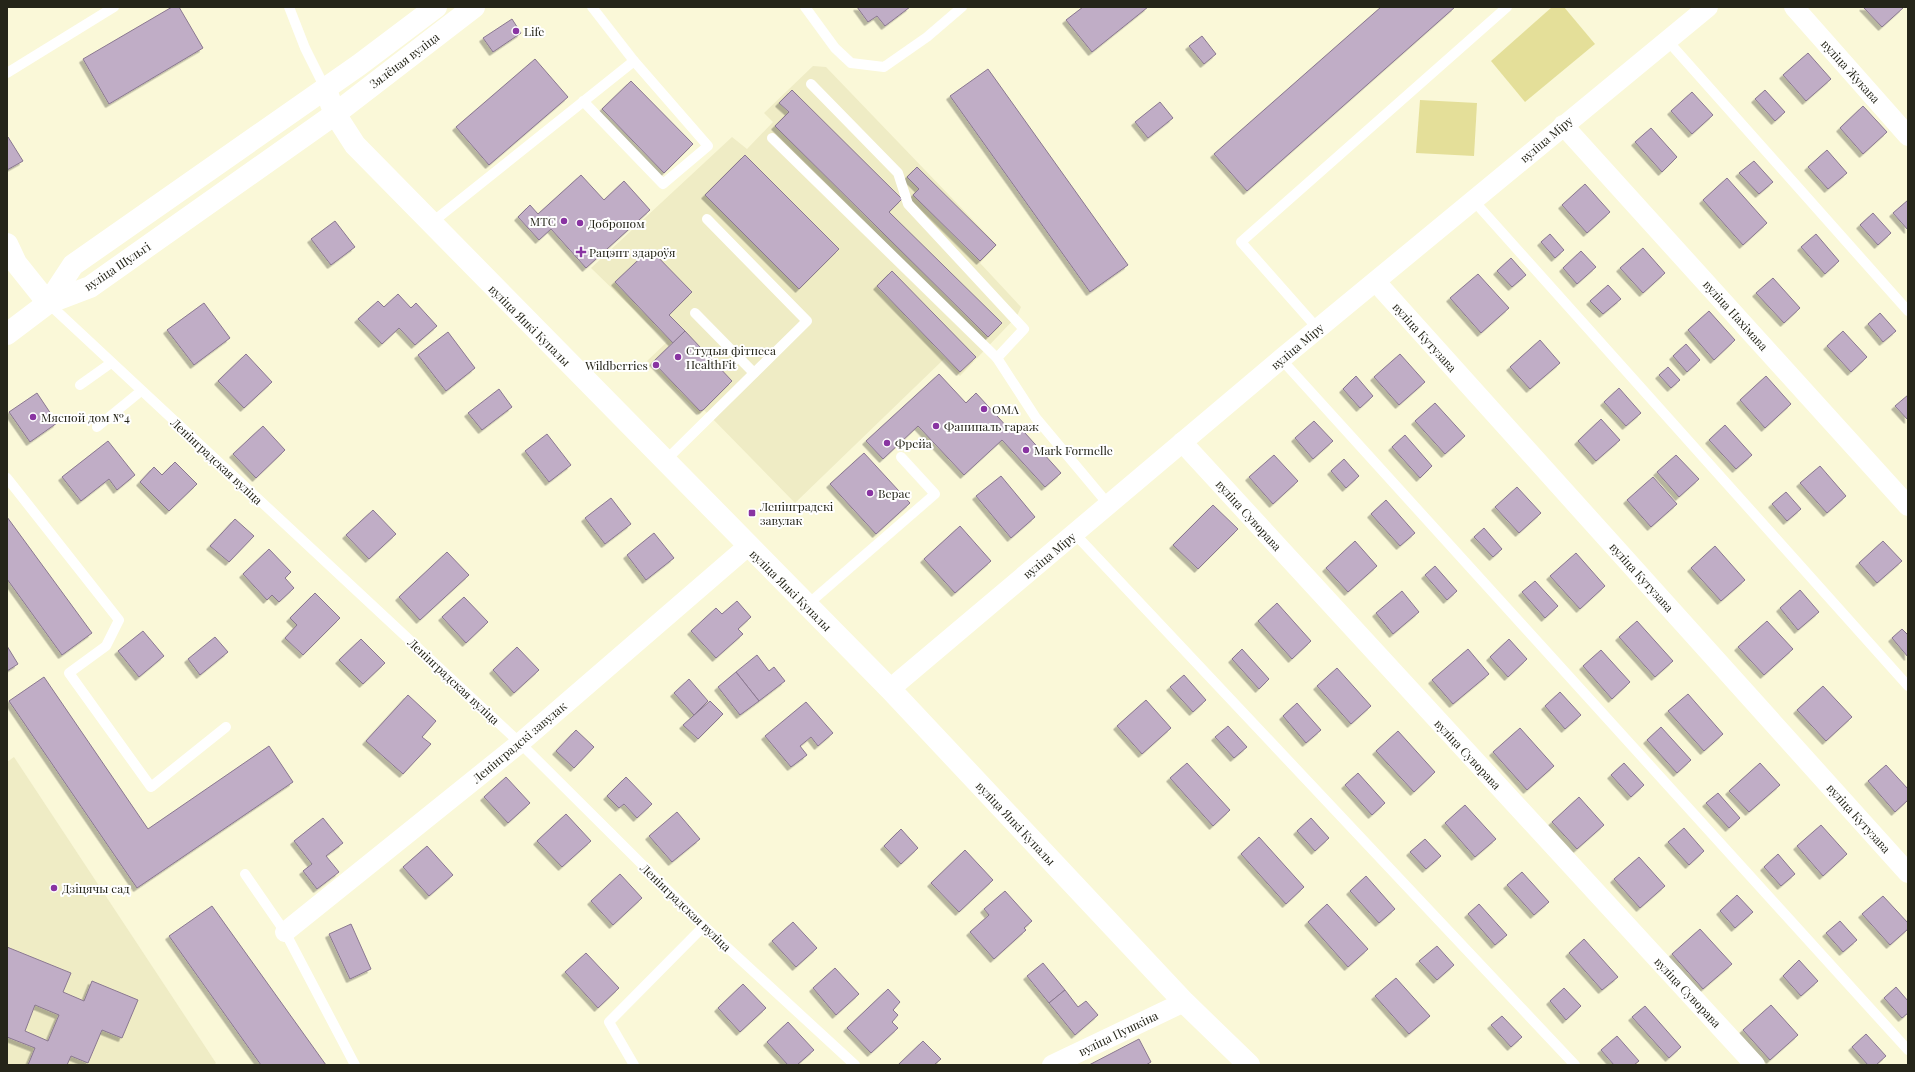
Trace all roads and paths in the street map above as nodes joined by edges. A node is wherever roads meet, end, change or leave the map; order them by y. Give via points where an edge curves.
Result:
1 (114, 7) edge
2 (289, 7) edge
3 (436, 7) edge
4 (474, 7) edge
5 (592, 7) edge
6 (805, 7) edge
7 (962, 7) edge
8 (1507, 7) edge
9 (1708, 7) edge
10 (1794, 7) edge
11 (1667, 40) junction
12 (634, 61) junction
13 (7, 73) edge
14 (811, 84) dead end
15 (325, 88) junction
16 (583, 101) junction
17 (335, 114) junction
18 (1563, 125) junction
19 (1908, 136) edge
20 (772, 138) dead end
21 (1473, 200) junction
22 (707, 219) dead end
23 (430, 224) junction
24 (7, 244) edge
25 (1376, 282) junction
26 (48, 303) junction
27 (1908, 311) edge
28 (695, 313) dead end
29 (1318, 328) junction
30 (7, 334) edge
31 (997, 358) junction
32 (1282, 359) junction
33 (111, 363) junction
34 (754, 373) junction
35 (80, 385) dead end
36 (141, 391) junction
37 (97, 427) dead end
38 (1182, 442) junction
39 (901, 457) dead end
40 (665, 461) junction
41 (7, 478) edge
42 (1108, 504) junction
43 (1908, 506) edge
44 (1074, 533) junction
45 (748, 546) junction
46 (807, 605) junction
47 (1908, 686) edge
48 (890, 690) junction
49 (226, 726) dead end
50 (520, 743) junction
51 (1908, 873) edge
52 (245, 874) dead end
53 (704, 926) junction
54 (285, 932) junction
55 (1184, 1002) junction
56 (1908, 1050) edge
57 (355, 1065) edge
58 (634, 1065) edge
59 (855, 1065) edge
60 (1052, 1065) edge
61 (1249, 1065) edge
62 (1575, 1065) edge
63 (1755, 1065) edge

1 - 13 lane
2 - 15 lane via 305,48
3 - 15 street, Зялёная вуліца
4 - 17 street, Зялёная вуліца
5 - 12 lane
6 - 7 lane via 835,48 851,63 884,67 927,37
8 - 29 lane via 1241,242
9 - 11 street, вуліца Міру
10 - 19 street, вуліца Жукава
11 - 18 street, вуліца Міру
11 - 27 lane
12 - 16 lane
12 - 16 lane via 708,146 663,184
14 - 31 lane via 898,173 908,204 1024,329
15 - 17 street, вуліца Янкі Купалы
15 - 26 street, вуліца Шульгі via 73,265
16 - 23 lane
17 - 23 street, вуліца Янкі Купалы via 354,145
17 - 26 street, вуліца Шульгі via 90,287
18 - 21 street, вуліца Міру
18 - 43 street, вуліца Нахімава
20 - 31 lane
21 - 25 street, вуліца Міру
21 - 47 lane
22 - 34 lane via 807,321
23 - 40 street, вуліца Янкі Купалы
24 - 26 street via 16,263
25 - 29 street, вуліца Міру
25 - 51 street, вуліца Кутузава
26 - 30 street
26 - 33 lane, Ленінградская вуліца
28 - 34 lane
29 - 32 street, вуліца Міру
31 - 42 lane via 1036,418
32 - 38 street, вуліца Міру
32 - 56 lane
33 - 35 lane
33 - 36 lane, Ленінградская вуліца
34 - 40 lane
36 - 37 lane
36 - 50 lane, Ленінградская вуліца
38 - 42 street, вуліца Міру
38 - 63 street, вуліца Суворава
39 - 46 lane via 935,494
40 - 45 street, вуліца Янкі Купалы
41 - 49 lane via 119,620 106,646 69,673 151,787
42 - 44 street, вуліца Міру
44 - 48 street, вуліца Міру
44 - 62 lane
45 - 46 street, вуліца Янкі Купалы
45 - 50 street, Ленінградскі завулак
46 - 48 street, вуліца Янкі Купалы
48 - 55 street, вуліца Янкі Купалы
50 - 53 lane, Ленінградская вуліца
50 - 54 street, Ленінградскі завулак
52 - 54 lane
53 - 58 lane via 609,1022
53 - 59 lane, Ленінградская вуліца
54 - 57 lane
55 - 60 street, вуліца Пушкіна
55 - 61 street, вуліца Янкі Купалы

